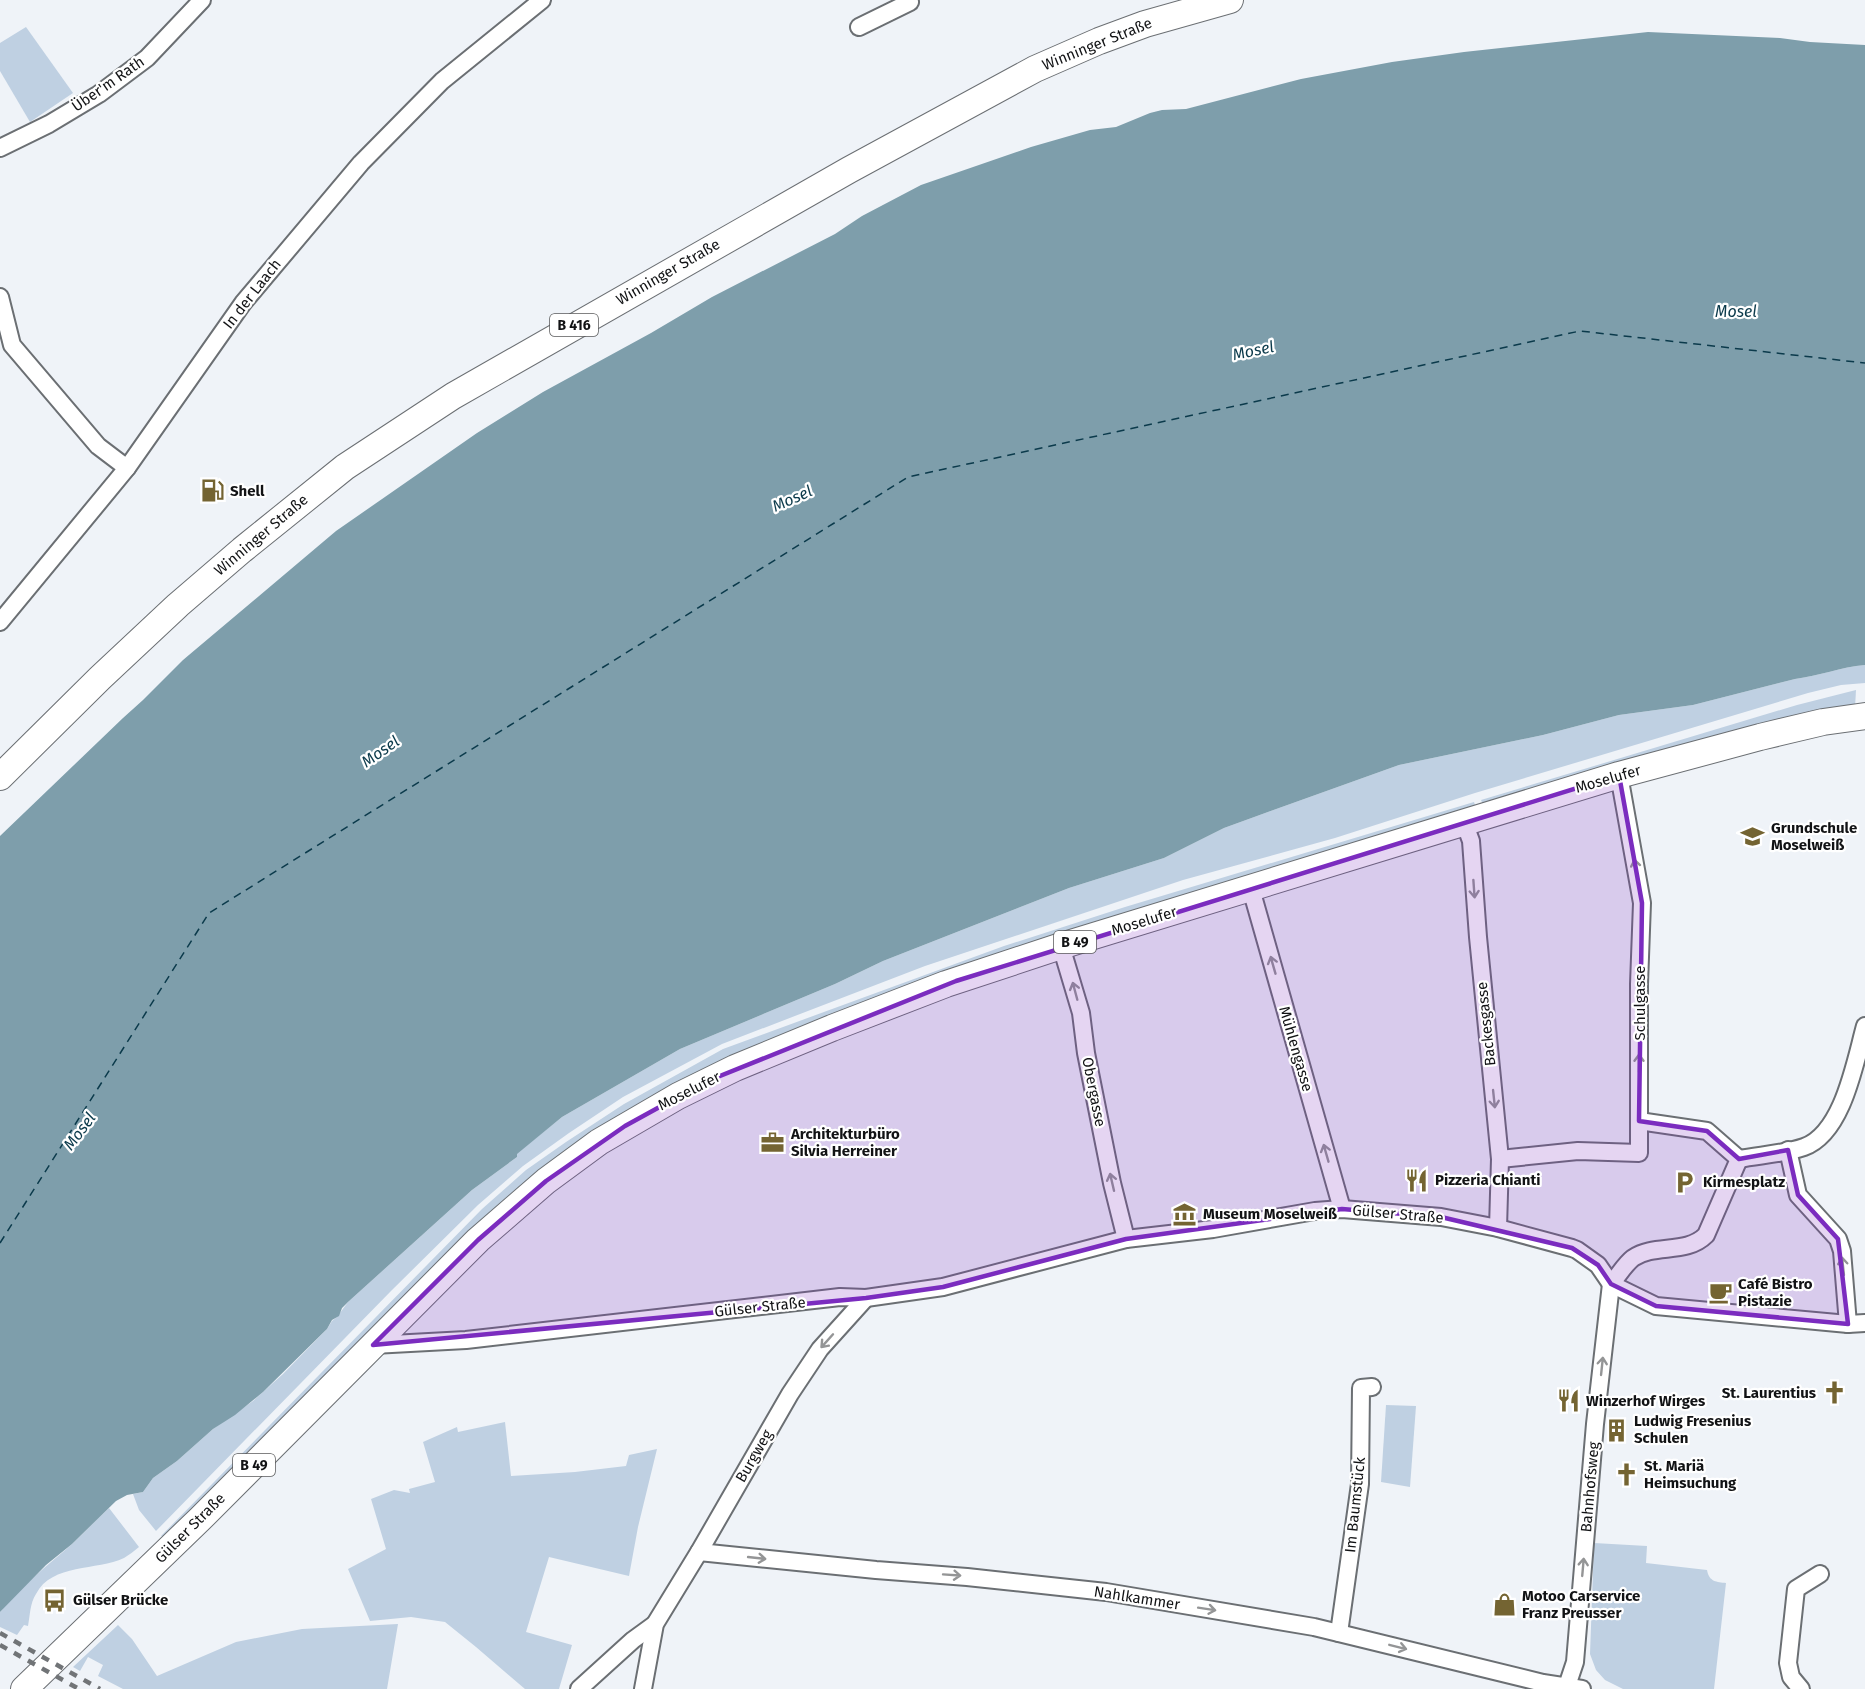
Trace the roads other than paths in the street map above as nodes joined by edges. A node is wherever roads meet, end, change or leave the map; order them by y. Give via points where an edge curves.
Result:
1 (202, 0) edge
2 (542, 0) edge
3 (911, 0) edge
4 (1230, 0) edge
5 (859, 27) dead end
6 (0, 148) edge
7 (0, 303) edge
8 (127, 468) junction
9 (0, 622) edge
10 (1865, 716) edge
11 (1619, 775) junction
12 (0, 777) edge
13 (1464, 822) junction
14 (1251, 889) junction
15 (1061, 946) junction
16 (1865, 1026) edge
17 (1639, 1121) junction
18 (1788, 1150) junction
19 (1500, 1159) junction
20 (1739, 1159) junction
21 (1342, 1209) junction
22 (1498, 1228) junction
23 (1126, 1239) junction
24 (1611, 1284) junction
25 (866, 1298) junction
26 (1865, 1323) edge
27 (1848, 1324) junction
28 (373, 1345) junction
29 (1372, 1387) dead end
30 (699, 1552) junction
31 (1820, 1574) dead end
32 (655, 1624) junction
33 (1339, 1633) junction
34 (1542, 1686) edge
35 (1572, 1688) edge
36 (24, 1689) edge
37 (579, 1689) edge
38 (643, 1689) edge
39 (1801, 1689) edge

1 - 6 street, Über'm Rath via 147,58 99,94
2 - 8 street, In der Laach via 442,81 361,163 243,303
3 - 5 street
4 - 12 main road, Winninger Straße / B 416 via 1145,24 1035,69 829,181 453,396 345,467 242,549 106,672
7 - 8 street via 12,345 98,446
8 - 9 street, In der Laach
10 - 11 main road, Moselufer / B 49 via 1823,722
11 - 13 main road, Moselufer / B 49
17 -> 11 street, Schulgasse via 1642,903
13 - 14 main road, Moselufer / B 49
13 -> 19 street, Backesgasse via 1471,841
14 - 15 main road, Moselufer / B 49
21 -> 14 street, Mühlengasse
23 -> 15 street, Obergasse via 1080,1013
15 - 28 main road, Moselufer / B 49 via 832,1028 735,1068 656,1108 546,1181 478,1240
16 - 18 street via 1834,1120 1814,1142
17 - 19 street, Schulgasse via 1639,1153 1578,1151
17 - 20 street via 1707,1131
18 - 20 street
27 -> 18 street via 1838,1239 1798,1195
19 - 22 street, Backesgasse
20 - 24 street via 1700,1242 1644,1253 1632,1259
21 - 22 street, Gülser Straße via 1441,1217
21 - 23 street, Gülser Straße
22 - 24 street, Gülser Straße via 1577,1250 1598,1265
23 - 25 street, Gülser Straße via 943,1287
24 - 27 street via 1656,1306
35 -> 24 street, Bahnhofsweg
25 - 28 street, Gülser Straße via 466,1340
25 -> 30 street, Burgweg via 820,1349 790,1394
26 - 27 street
28 - 36 main road, Gülser Straße / B 49
29 - 33 street, Im Baumstück via 1361,1388 1360,1484
30 - 32 street, Burgweg
30 -> 33 street, Nahlkammer via 1106,1592
31 - 39 street via 1796,1589 1788,1663 1791,1677
32 - 37 street, Burgweg
32 - 38 street, Burgweg
33 -> 34 street, Nahlkammer
34 - 35 street, Nahlkammer

